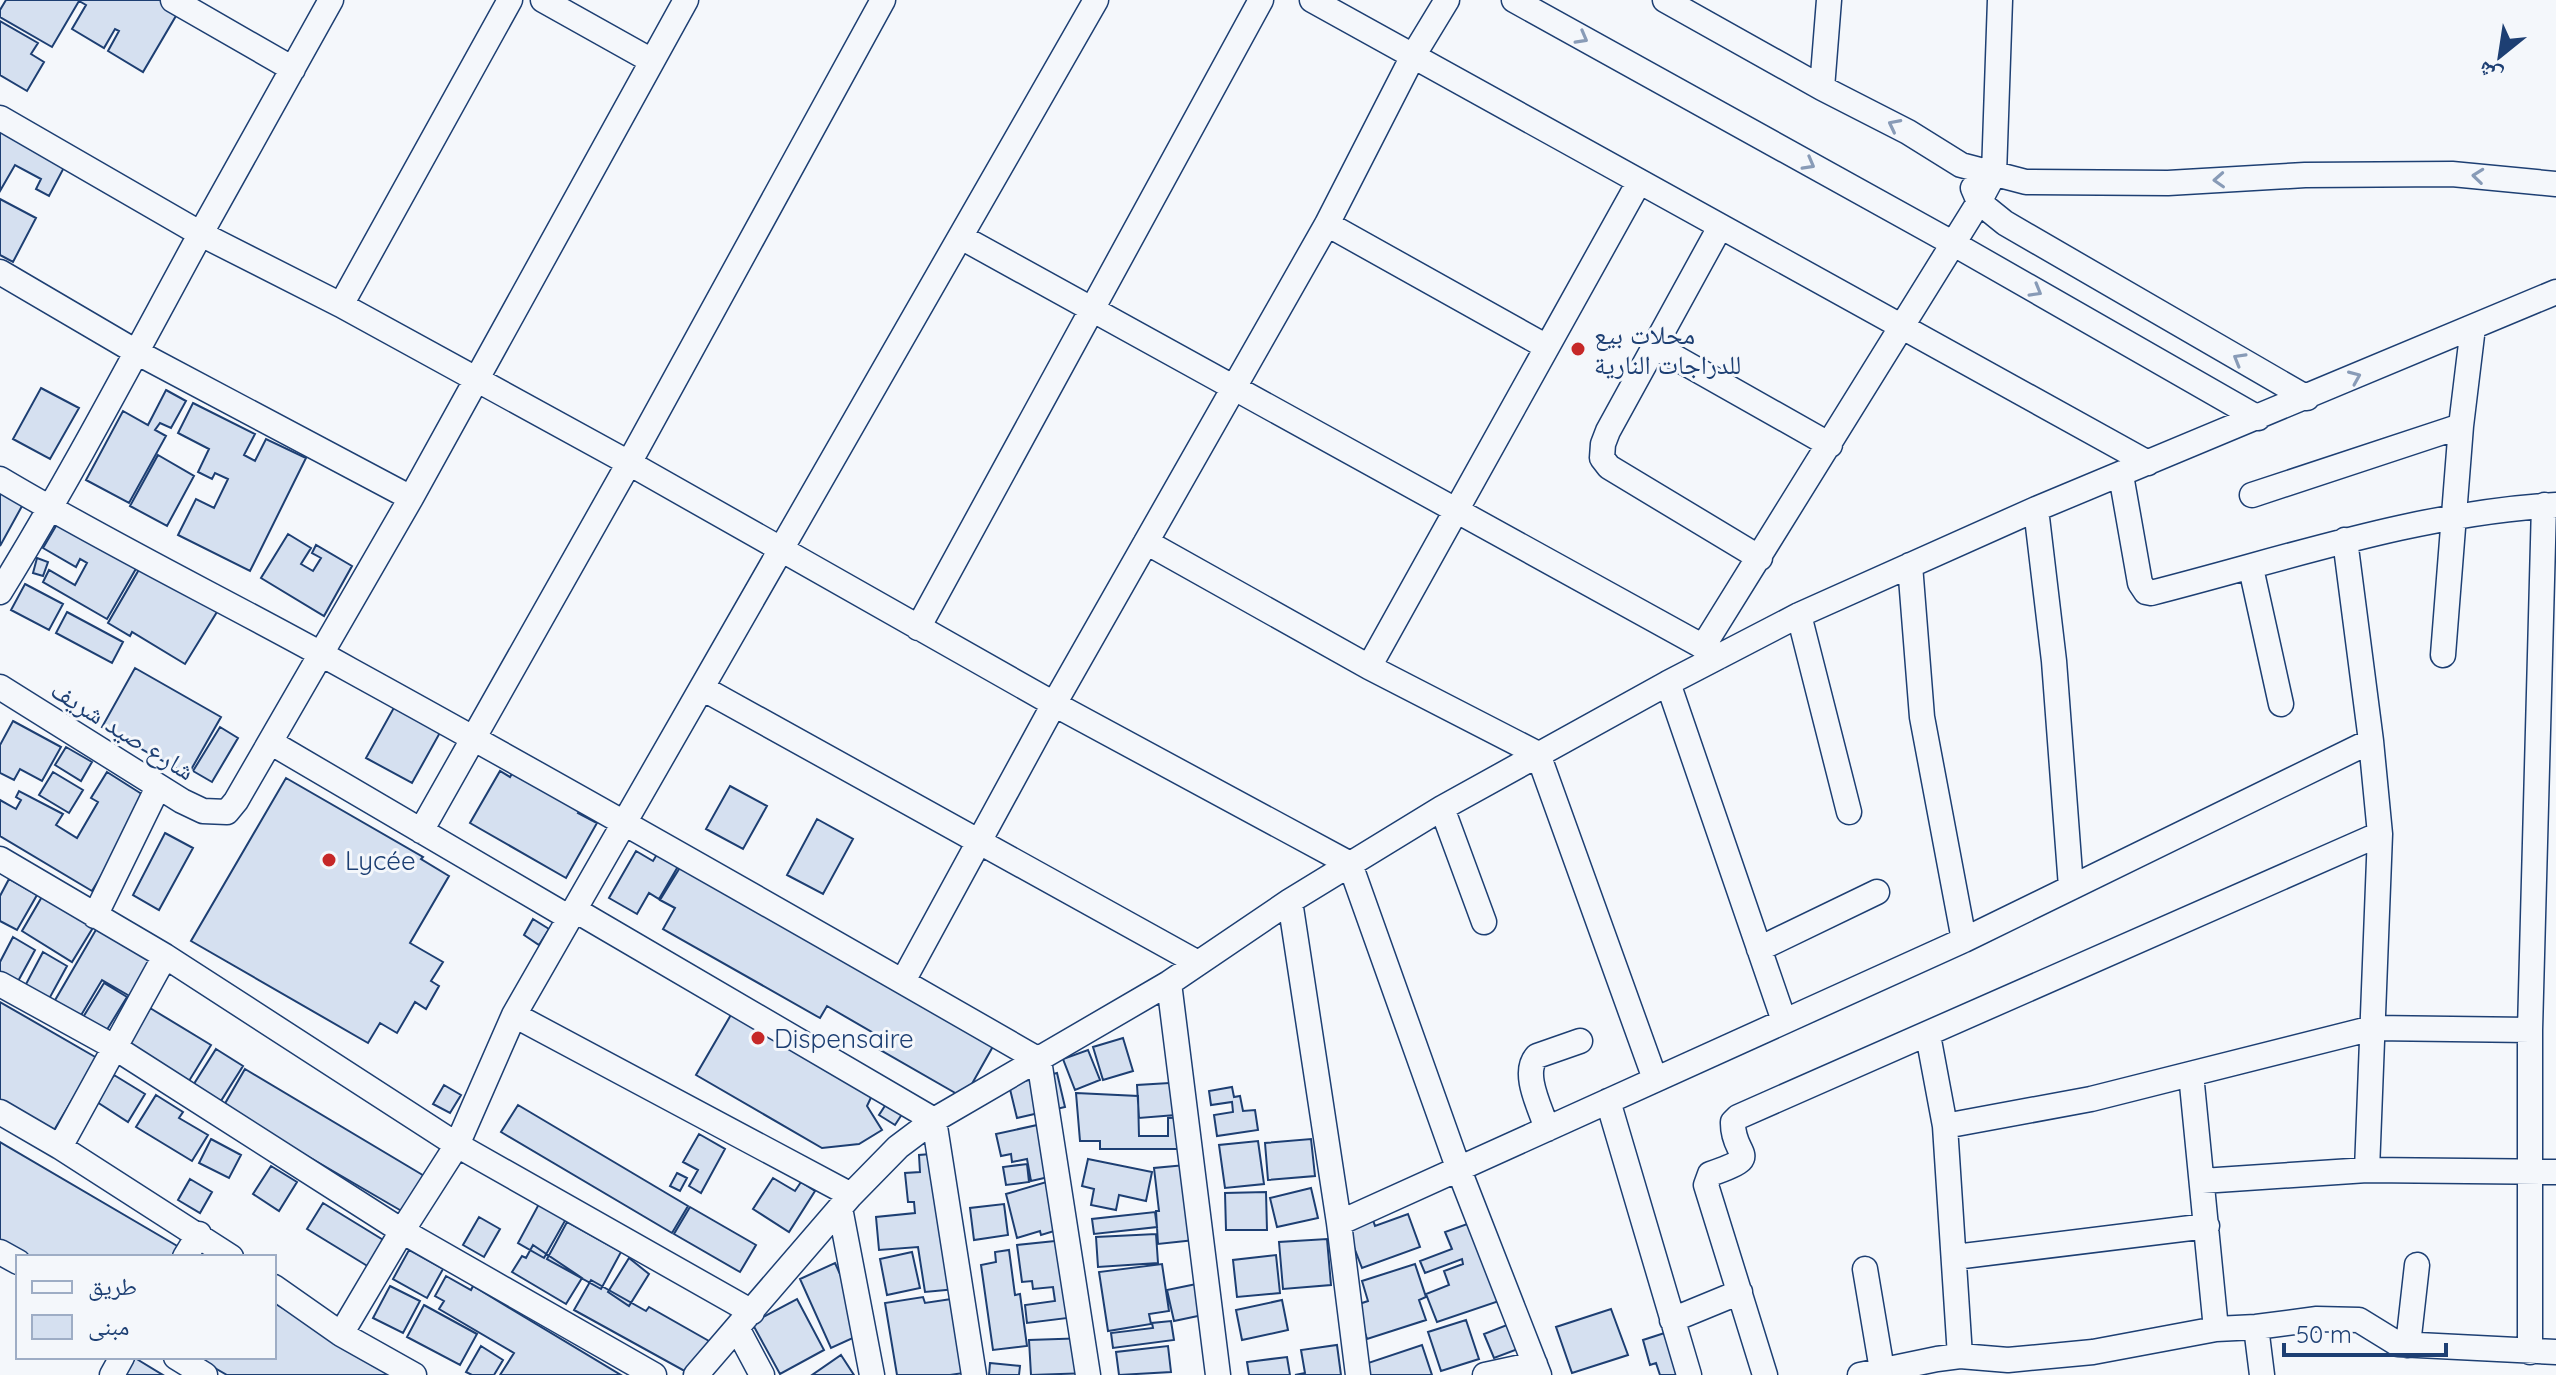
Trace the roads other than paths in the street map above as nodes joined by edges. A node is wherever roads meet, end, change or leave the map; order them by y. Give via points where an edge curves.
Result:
1 (173, 0) edge
2 (331, 0) edge
3 (510, 0) edge
4 (543, 0) edge
5 (686, 0) edge
6 (883, 0) edge
7 (1096, 0) edge
8 (1261, 0) edge
9 (1312, 0) edge
10 (1447, 0) edge
11 (1514, 0) edge
12 (1665, 0) edge
13 (1829, 0) edge
14 (2000, 0) edge
15 (1413, 56) junction
16 (652, 61) junction
17 (293, 69) junction
18 (1822, 88) junction
19 (0, 118) edge
20 (1961, 165) junction
21 (1994, 174) junction
22 (1639, 182) junction
23 (2556, 184) edge
24 (1979, 202) junction
25 (1327, 224) junction
26 (1720, 227) junction
27 (201, 234) junction
28 (961, 237) junction
29 (1954, 244) junction
30 (0, 272) edge
31 (2556, 292) edge
32 (341, 305) junction
33 (1092, 309) junction
34 (2473, 327) junction
35 (1902, 328) junction
36 (1655, 346) junction
37 (1547, 347) junction
38 (138, 353) junction
39 (475, 379) junction
40 (1234, 387) junction
41 (2307, 398) junction
42 (2258, 418) junction
43 (2461, 426) junction
44 (1830, 445) junction
45 (629, 463) junction
46 (2148, 463) junction
47 (2121, 475) junction
48 (0, 479) edge
49 (2252, 495) dead end
50 (411, 498) junction
51 (2550, 505) edge
52 (51, 509) junction
53 (1457, 509) junction
54 (2036, 509) junction
55 (2453, 516) junction
56 (2345, 540) junction
57 (1146, 542) junction
58 (781, 551) junction
59 (1760, 558) junction
60 (1910, 565) junction
61 (2251, 568) junction
62 (0, 592) edge
63 (1799, 615) junction
64 (918, 628) junction
65 (1712, 651) junction
66 (322, 654) junction
67 (2443, 655) dead end
68 (1369, 667) junction
69 (1668, 683) junction
70 (0, 687) edge
71 (702, 688) junction
72 (1054, 704) junction
73 (2281, 704) dead end
74 (474, 738) junction
75 (2371, 741) junction
76 (270, 742) junction
77 (1538, 754) junction
78 (158, 787) junction
79 (1442, 808) junction
80 (1849, 812) dead end
81 (625, 822) junction
82 (421, 831) junction
83 (2380, 834) junction
84 (980, 842) junction
85 (0, 859) edge
86 (1350, 864) junction
87 (2071, 887) junction
88 (1877, 892) dead end
89 (1290, 901) junction
90 (572, 914) junction
91 (95, 916) junction
92 (1484, 922) dead end
93 (1964, 940) junction
94 (1759, 949) junction
95 (165, 956) junction
96 (1198, 963) junction
97 (903, 981) junction
98 (1169, 983) junction
99 (0, 984) edge
100 (514, 1015) junction
101 (1784, 1021) junction
102 (2373, 1028) junction
103 (2530, 1030) junction
104 (1928, 1035) junction
105 (1580, 1041) dead end
106 (114, 1047) junction
107 (1039, 1060) junction
108 (2191, 1074) junction
109 (1655, 1079) junction
110 (1608, 1101) junction
111 (0, 1112) edge
112 (934, 1120) junction
113 (1945, 1126) junction
114 (1547, 1129) junction
115 (457, 1145) junction
116 (60, 1147) junction
117 (1459, 1170) junction
118 (2367, 1170) junction
119 (2556, 1172) edge
120 (2529, 1173) junction
121 (2202, 1181) junction
122 (845, 1201) junction
123 (1339, 1223) junction
124 (2207, 1226) junction
125 (402, 1231) junction
126 (199, 1234) junction
127 (186, 1255) edge
128 (228, 1255) edge
129 (1955, 1257) junction
130 (2417, 1265) dead end
131 (1865, 1269) dead end
132 (276, 1288) edge
133 (1740, 1292) junction
134 (744, 1320) junction
135 (1672, 1320) junction
136 (2256, 1327) junction
137 (2216, 1329) junction
138 (341, 1334) junction
139 (2408, 1345) junction
140 (2530, 1352) junction
141 (2556, 1352) edge
142 (1960, 1356) junction
143 (179, 1359) edge
144 (2010, 1367) edge
145 (1537, 1369) edge
146 (1868, 1374) edge
147 (205, 1375) edge
148 (414, 1375) edge
149 (654, 1375) edge
150 (696, 1375) edge
151 (762, 1375) edge
152 (872, 1375) edge
153 (974, 1375) edge
154 (1088, 1375) edge
155 (1218, 1375) edge
156 (1358, 1375) edge
157 (1485, 1375) edge
158 (1689, 1375) edge
159 (1765, 1375) edge
160 (2262, 1375) edge

1 - 17 street
2 - 17 street
3 - 32 street
4 - 16 street
5 - 16 street, شارع صيد شريف
6 - 45 street
7 - 28 street
8 - 33 street
9 - 15 street
10 - 15 street
11 -> 29 street
12 - 18 street
13 - 18 street
14 - 21 street
15 - 22 street
15 - 25 street
16 - 39 street, شارع صيد شريف
17 - 27 street
20 -> 18 street
19 - 27 street
20 - 21 street
20 - 24 street
23 -> 21 street via 2452,174 2101,184 2026,182
21 - 24 street
22 - 26 street
22 - 37 street
24 - 29 street
41 -> 24 street via 2005,223
25 - 37 street
25 - 40 street
26 - 35 street
26 - 36 street
27 - 32 street
27 - 38 street
28 - 33 street
28 - 58 street
29 - 35 street
29 -> 42 street
30 - 38 street
31 - 34 street
32 - 39 street
33 - 40 street
33 - 64 street
41 -> 34 street
34 - 43 street
35 - 44 street
35 - 46 street
36 - 44 street
36 - 59 street via 1608,431 1602,458
37 - 53 street
38 - 50 street
38 - 52 street
39 - 45 street
39 - 50 street, شارع صيد شريف
40 - 53 street
40 - 57 street
41 - 42 street
42 - 46 street
43 - 49 street
43 - 55 street
44 - 59 street
45 - 58 street
45 - 74 street
46 - 47 street
47 - 54 street
47 - 61 street via 2146,592
48 - 52 street
50 - 66 street, شارع صيد شريف
51 - 55 street
51 - 103 street
52 - 62 street
52 - 66 street
53 - 65 street
53 - 68 street
54 - 60 street
54 - 87 street
55 - 56 street
55 - 67 street
56 - 61 street
56 - 75 street
57 - 68 street
57 - 72 street
58 - 64 street
58 - 71 street
59 - 65 street
60 - 63 street
60 - 93 street via 1922,717
61 - 73 street
63 - 65 street
63 - 80 street
64 - 72 street
65 - 69 street
66 - 74 street
66 - 76 street, شارع صيد شريف
68 - 77 street
69 - 77 street
69 - 94 street
70 - 78 street, شارع صيد شريف
71 - 81 street
71 - 84 street
72 - 84 street
72 - 86 street
74 - 81 street
74 - 82 street
75 - 83 street
75 - 87 street
76 - 78 street, شارع صيد شريف via 227,812 203,811
76 - 82 street
77 - 79 street
77 - 109 street
78 - 91 street
79 - 86 street
79 - 92 street
81 - 90 street
81 - 97 street
82 - 90 street
83 - 102 street
83 - 104 street
84 - 96 street
84 - 97 street
85 - 91 street
86 - 89 street
86 - 117 street
87 - 93 street
88 - 94 street
89 - 96 street
89 - 123 street
90 - 100 street
90 - 112 street
91 - 95 street
93 - 101 street
94 - 101 street
95 - 106 street
95 - 115 street
96 - 98 street
97 - 107 street
98 - 107 street
98 - 155 street
99 - 106 street
100 - 115 street
100 - 122 street
101 - 109 street
102 - 103 street
102 - 108 street
102 - 118 street
103 - 120 street
104 - 113 street
104 - 133 street via 1733,1122 1743,1159 1710,1174 1706,1185
105 - 114 street via 1537,1056 1530,1066
106 - 116 street
106 - 125 street
107 - 112 street
107 - 154 street
108 - 113 street
108 - 121 street
109 - 110 street
110 - 114 street
110 - 135 street
111 - 116 street
112 - 122 street via 898,1147
112 - 153 street
113 - 129 street
114 - 117 street
115 - 125 street
115 - 134 street
116 - 126 street
117 - 123 street
117 - 145 street
118 - 120 street
118 - 121 street
119 - 120 street
120 - 140 street
121 - 124 street
122 - 134 street
122 - 152 street
123 - 156 street
124 - 129 street
124 - 137 street
125 - 138 street
125 - 149 street
126 - 127 street
126 - 128 street
129 - 142 street
130 - 139 street
131 - 146 street
132 - 138 street
133 - 135 street
133 - 159 street
134 - 150 street
134 - 151 street
135 - 158 street
136 - 137 street
136 - 139 street via 2345,1318
136 - 160 street
137 - 144 street
138 - 148 street
139 - 140 street
140 - 141 street
142 - 144 street
142 - 146 street
143 - 147 street
145 - 157 street

